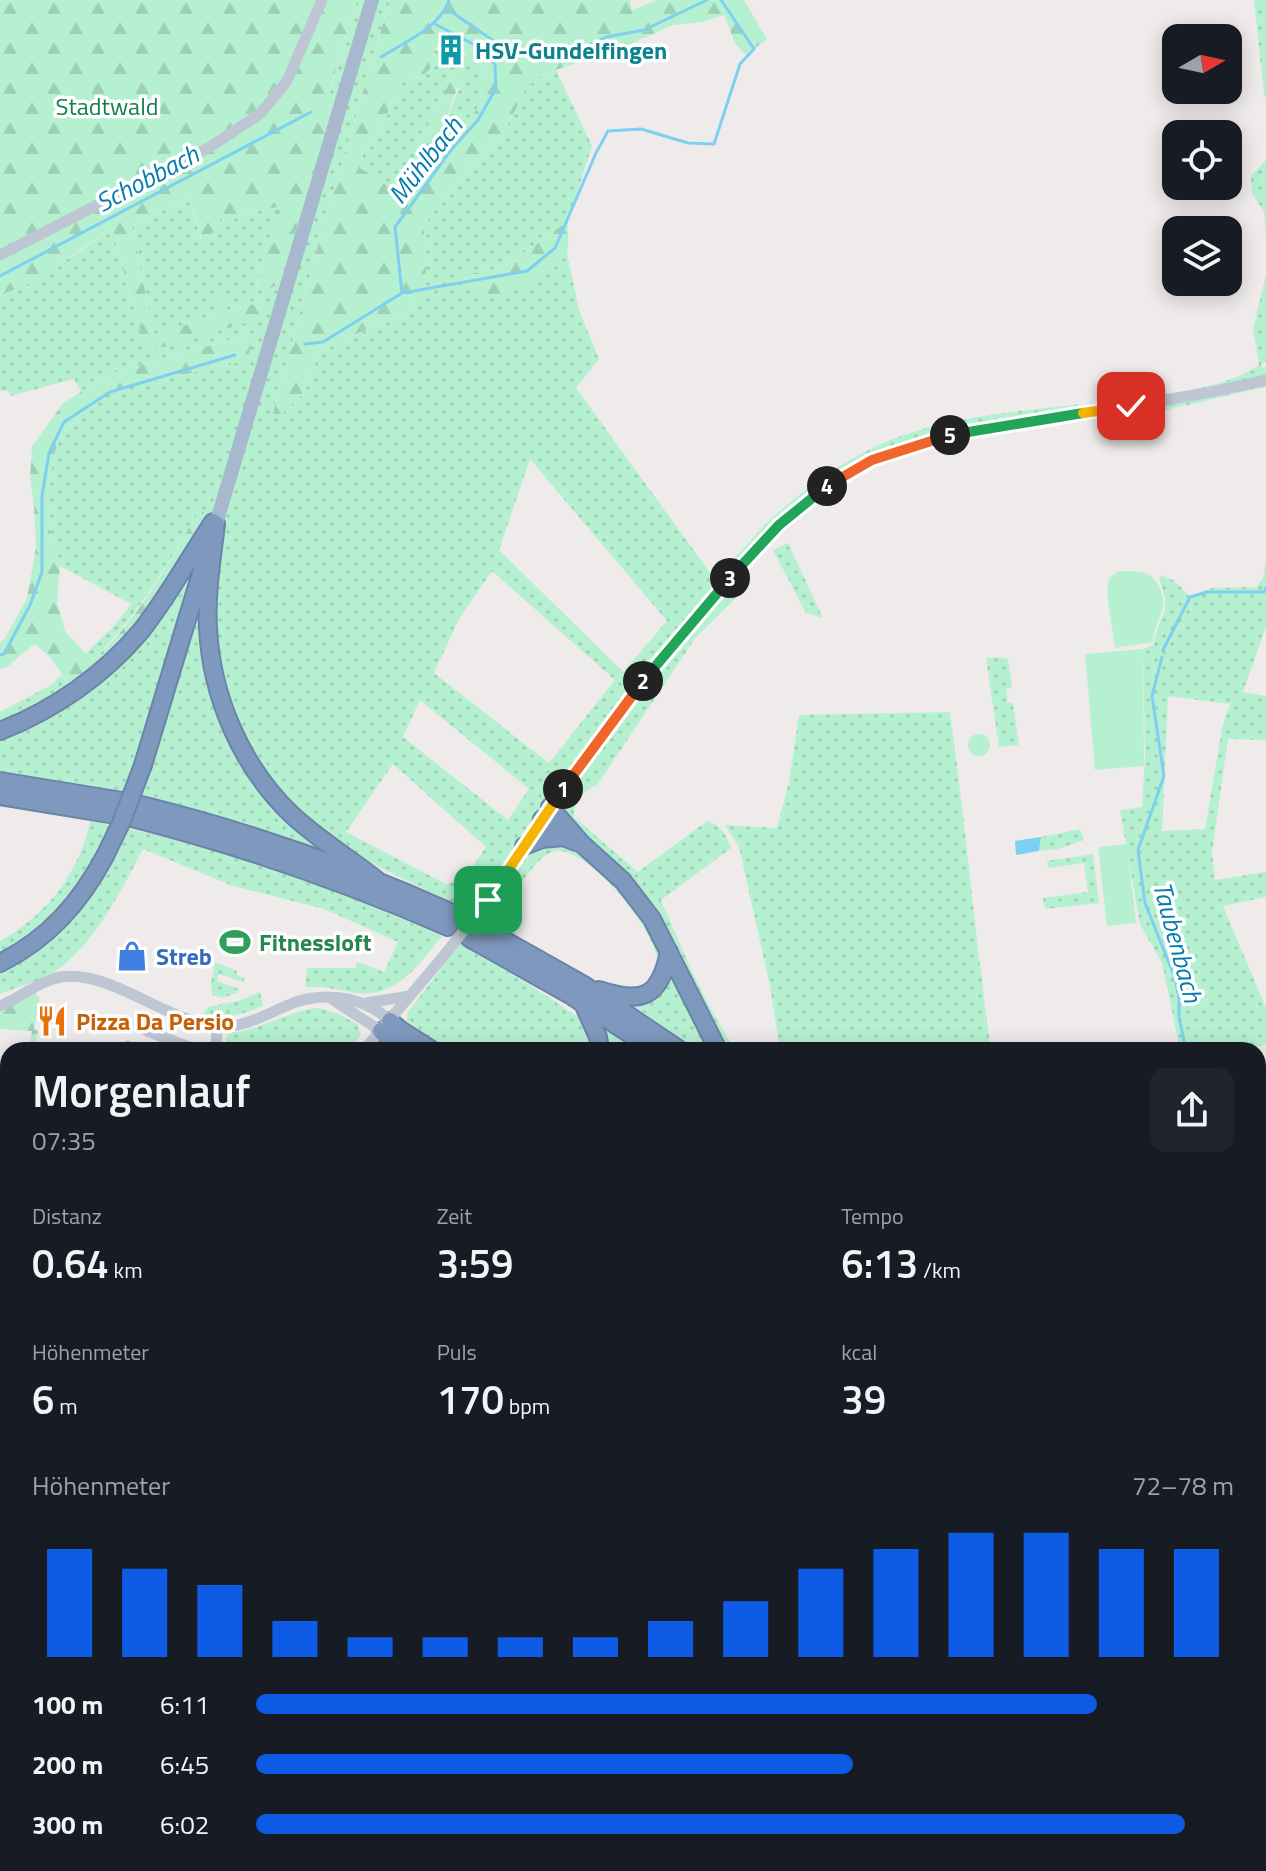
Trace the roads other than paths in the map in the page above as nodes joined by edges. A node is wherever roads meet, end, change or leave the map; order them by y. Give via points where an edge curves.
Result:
1 (322, 0) edge
2 (372, 0) edge
3 (0, 255) edge
4 (1264, 381) edge
5 (217, 518) junction
6 (0, 731) edge
7 (0, 781) edge
8 (0, 796) edge
9 (127, 809) junction
10 (546, 813) junction
11 (563, 837) junction
12 (582, 844) junction
13 (524, 846) junction
14 (377, 880) junction
15 (669, 952) junction
16 (0, 963) edge
17 (584, 985) junction
18 (410, 996) junction
19 (329, 998) junction
20 (366, 1003) junction
21 (584, 1005) junction
22 (0, 1006) edge
23 (217, 1026) junction
24 (386, 1026) junction
25 (147, 1031) dead end
26 (176, 1042) edge
27 (216, 1042) edge
28 (371, 1042) edge
29 (394, 1042) edge
30 (417, 1042) edge
31 (599, 1042) edge
32 (642, 1042) edge
33 (668, 1042) edge
34 (714, 1042) edge

1 - 3 street via 287,81 260,114 210,147
2 - 5 main road
4 - 10 street via 940,437 845,474 779,525 719,589 616,715
5 - 6 highway via 140,631 105,668 56,704
5 - 14 highway via 208,626 214,677 226,714 274,796
5 - 16 highway, bridge via 143,765 105,856 85,891 50,931
7 - 9 highway
8 - 9 highway
9 - 14 highway via 251,835
9 - 14 highway via 453,921
10 - 11 highway
10 - 12 highway
10 - 13 street
11 - 12 highway
11 - 13 highway
12 - 15 highway via 623,881
13 - 18 street, bridge via 488,900
15 - 17 highway via 664,976 644,995 621,996
15 - 34 highway
17 - 21 highway via 474,932
17 - 33 highway
18 - 20 street
18 - 24 street
19 - 20 street
19 - 23 street via 309,998 252,1021
19 - 24 street
20 - 24 street
21 - 31 highway
21 - 32 highway
22 - 23 street via 62,977 89,979 194,1022
23 - 27 street
24 - 28 street
24 - 29 highway
24 - 30 highway
25 - 26 street

